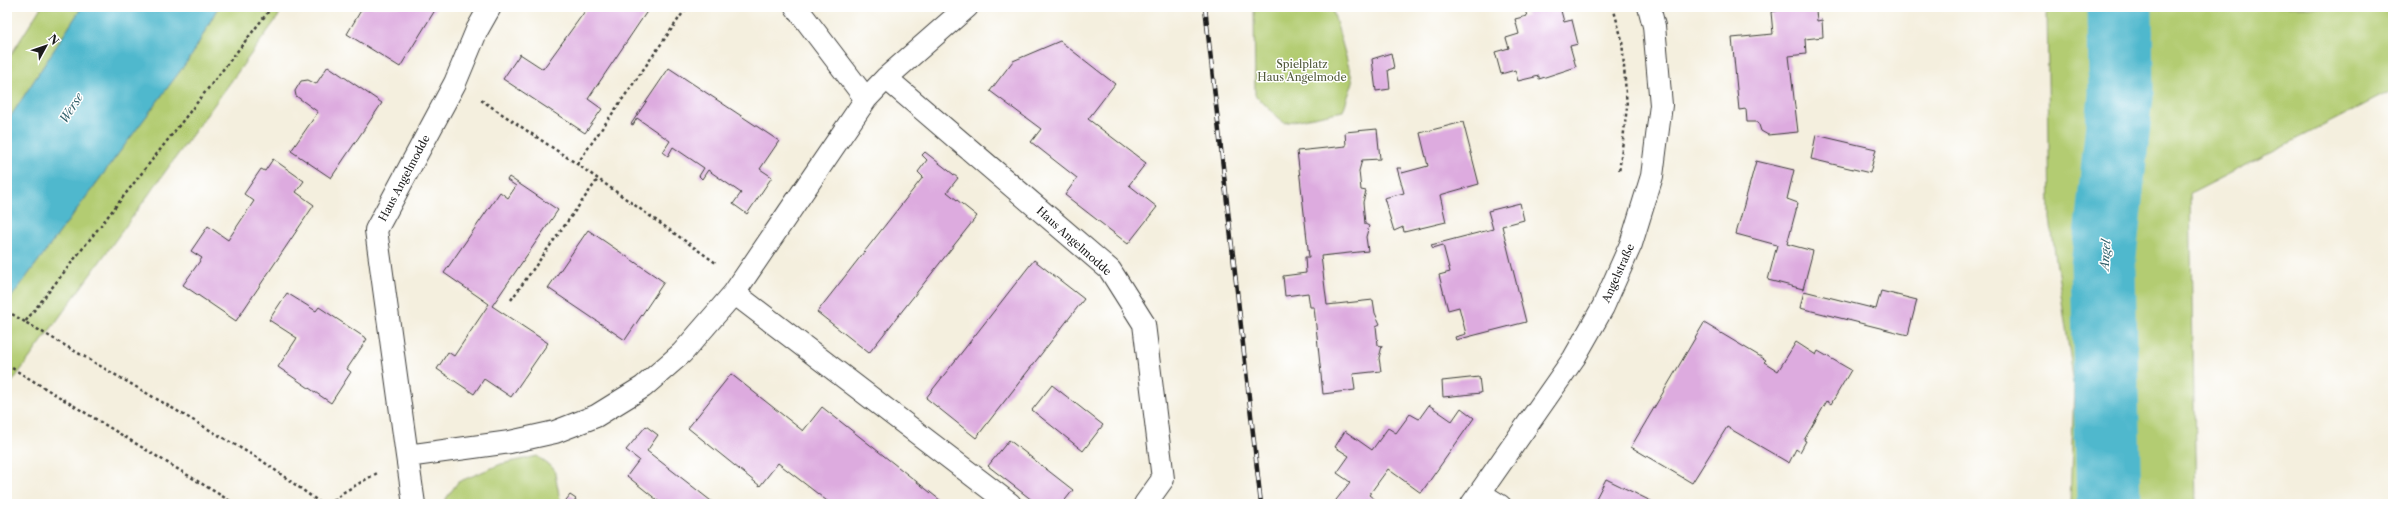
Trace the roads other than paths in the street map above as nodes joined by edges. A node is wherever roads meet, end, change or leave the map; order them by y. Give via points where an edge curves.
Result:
1 (490, 7) edge
2 (796, 7) edge
3 (966, 7) edge
4 (1649, 7) edge
5 (886, 78) junction
6 (866, 99) junction
7 (738, 287) junction
8 (407, 456) junction
9 (1476, 497) edge
10 (414, 504) edge
11 (1010, 504) edge
12 (1145, 504) edge
13 (1502, 504) edge

1 - 8 street, Haus Angelmodde via 477,30 455,83 376,230
2 - 6 street
3 - 5 street
4 - 9 street, Angelstraße via 1654,26 1661,105 1652,176 1631,244 1603,307 1574,358
5 - 6 street
5 - 12 street, Haus Angelmodde via 1110,270 1144,324 1163,479
6 - 7 street
7 - 8 street via 682,353 643,387 596,416 555,432 510,442
7 - 11 street
8 - 10 street, Haus Angelmodde
9 - 13 lane

